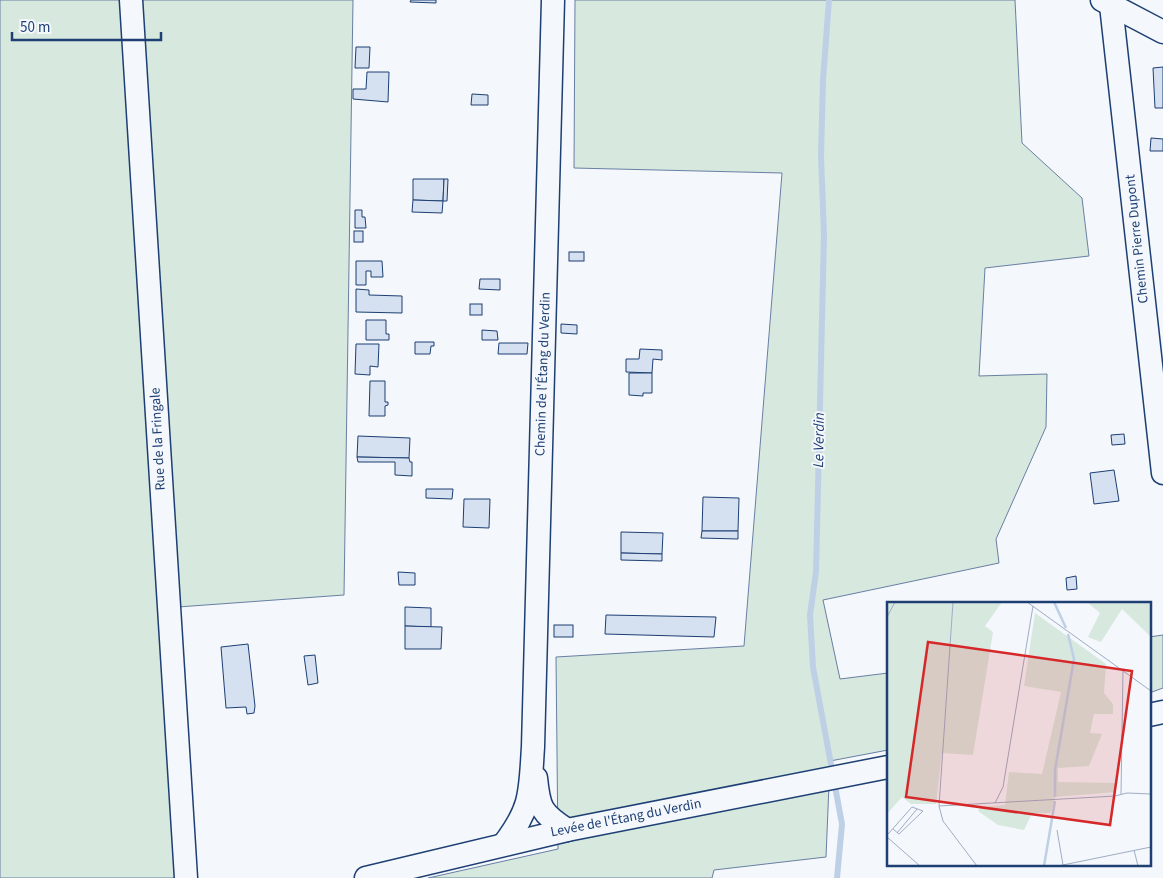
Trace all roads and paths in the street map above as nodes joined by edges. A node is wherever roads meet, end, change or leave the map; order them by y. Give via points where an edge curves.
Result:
1 (131, 0) edge
2 (553, 0) edge
3 (1107, 2) edge
4 (1163, 32) edge
5 (1163, 473) edge
6 (1163, 712) edge
7 (1150, 715) edge
8 (533, 747) junction
9 (887, 767) edge
10 (566, 830) junction
11 (504, 844) junction
12 (186, 878) edge
13 (366, 878) edge

1 - 12 street, Rue de la Fringale
2 - 8 street, Chemin de l'Étang du Verdin
3 - 4 street
3 - 5 street, Chemin Pierre Dupont
6 - 7 street
8 - 10 street, Chemin de l'Étang du Verdin via 538,797 547,817
8 - 11 street, Chemin de l'Étang du Verdin via 529,800 520,823
9 - 10 street, Levée de l'Étang du Verdin
10 - 11 street, Levée de l'Étang du Verdin
11 - 13 street, Levée de l'Étang du Verdin

